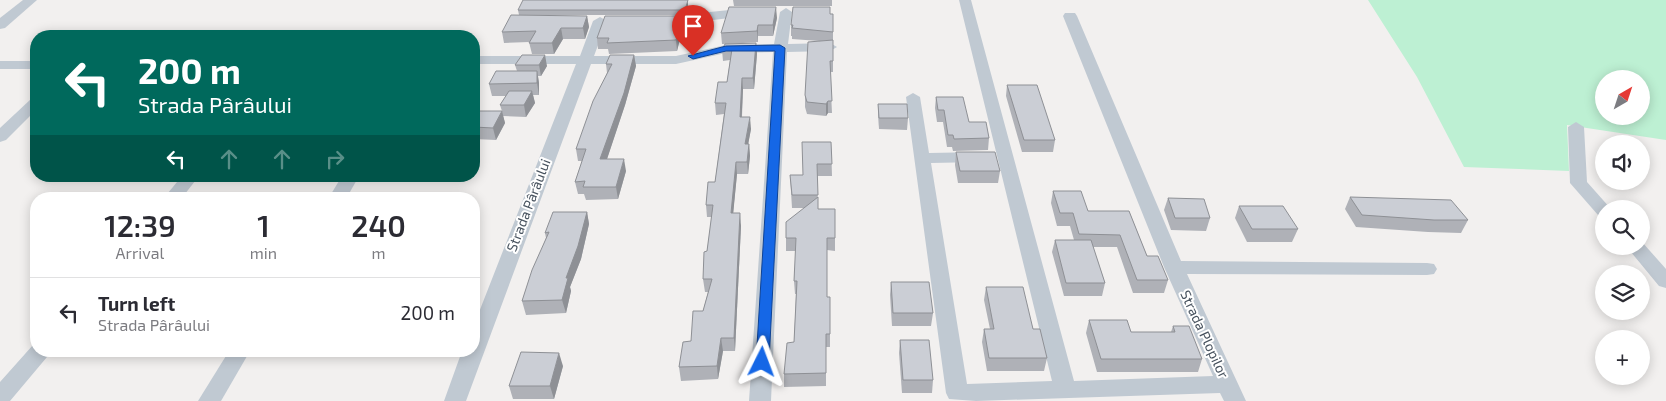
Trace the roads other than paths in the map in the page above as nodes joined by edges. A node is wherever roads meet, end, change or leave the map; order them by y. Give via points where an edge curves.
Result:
1 (31, 0) edge
2 (965, 0) edge
3 (776, 12) junction
4 (804, 12) edge
5 (1070, 16) dead end
6 (581, 21) edge
7 (647, 21) edge
8 (0, 25) edge
9 (830, 47) edge
10 (780, 48) junction
11 (480, 60) edge
12 (583, 60) junction
13 (0, 65) edge
14 (30, 65) edge
15 (913, 96) dead end
16 (30, 108) edge
17 (1576, 127) dead end
18 (0, 137) edge
19 (1005, 157) junction
20 (922, 158) junction
21 (186, 182) edge
22 (178, 192) edge
23 (1595, 201) edge
24 (1643, 255) edge
25 (1174, 267) junction
26 (1427, 269) dead end
27 (1666, 281) edge
28 (480, 335) edge
29 (35, 357) edge
30 (236, 357) edge
31 (472, 357) edge
32 (1065, 389) junction
33 (1231, 392) edge
34 (0, 397) edge
35 (209, 401) edge
36 (455, 401) edge
37 (760, 401) edge

1 - 8 street
2 - 19 street
3 - 4 street
3 - 7 street via 731,12 686,21
3 - 10 street
5 - 25 street, Strada Plopilor
6 - 12 street, Strada Pârâului via 604,21
9 - 10 street
10 - 12 street via 726,48 676,60
10 - 37 street
11 - 12 street
12 - 28 street, Strada Pârâului
13 - 14 street
15 - 20 street
16 - 18 street
17 - 23 street via 1576,172 1579,183
19 - 20 street
19 - 32 street
20 - 32 street via 957,393
21 - 22 street
24 - 27 street
25 - 26 street
25 - 33 street, Strada Plopilor
29 - 34 street
30 - 35 street
31 - 36 street, Strada Pârâului
32 - 33 street

